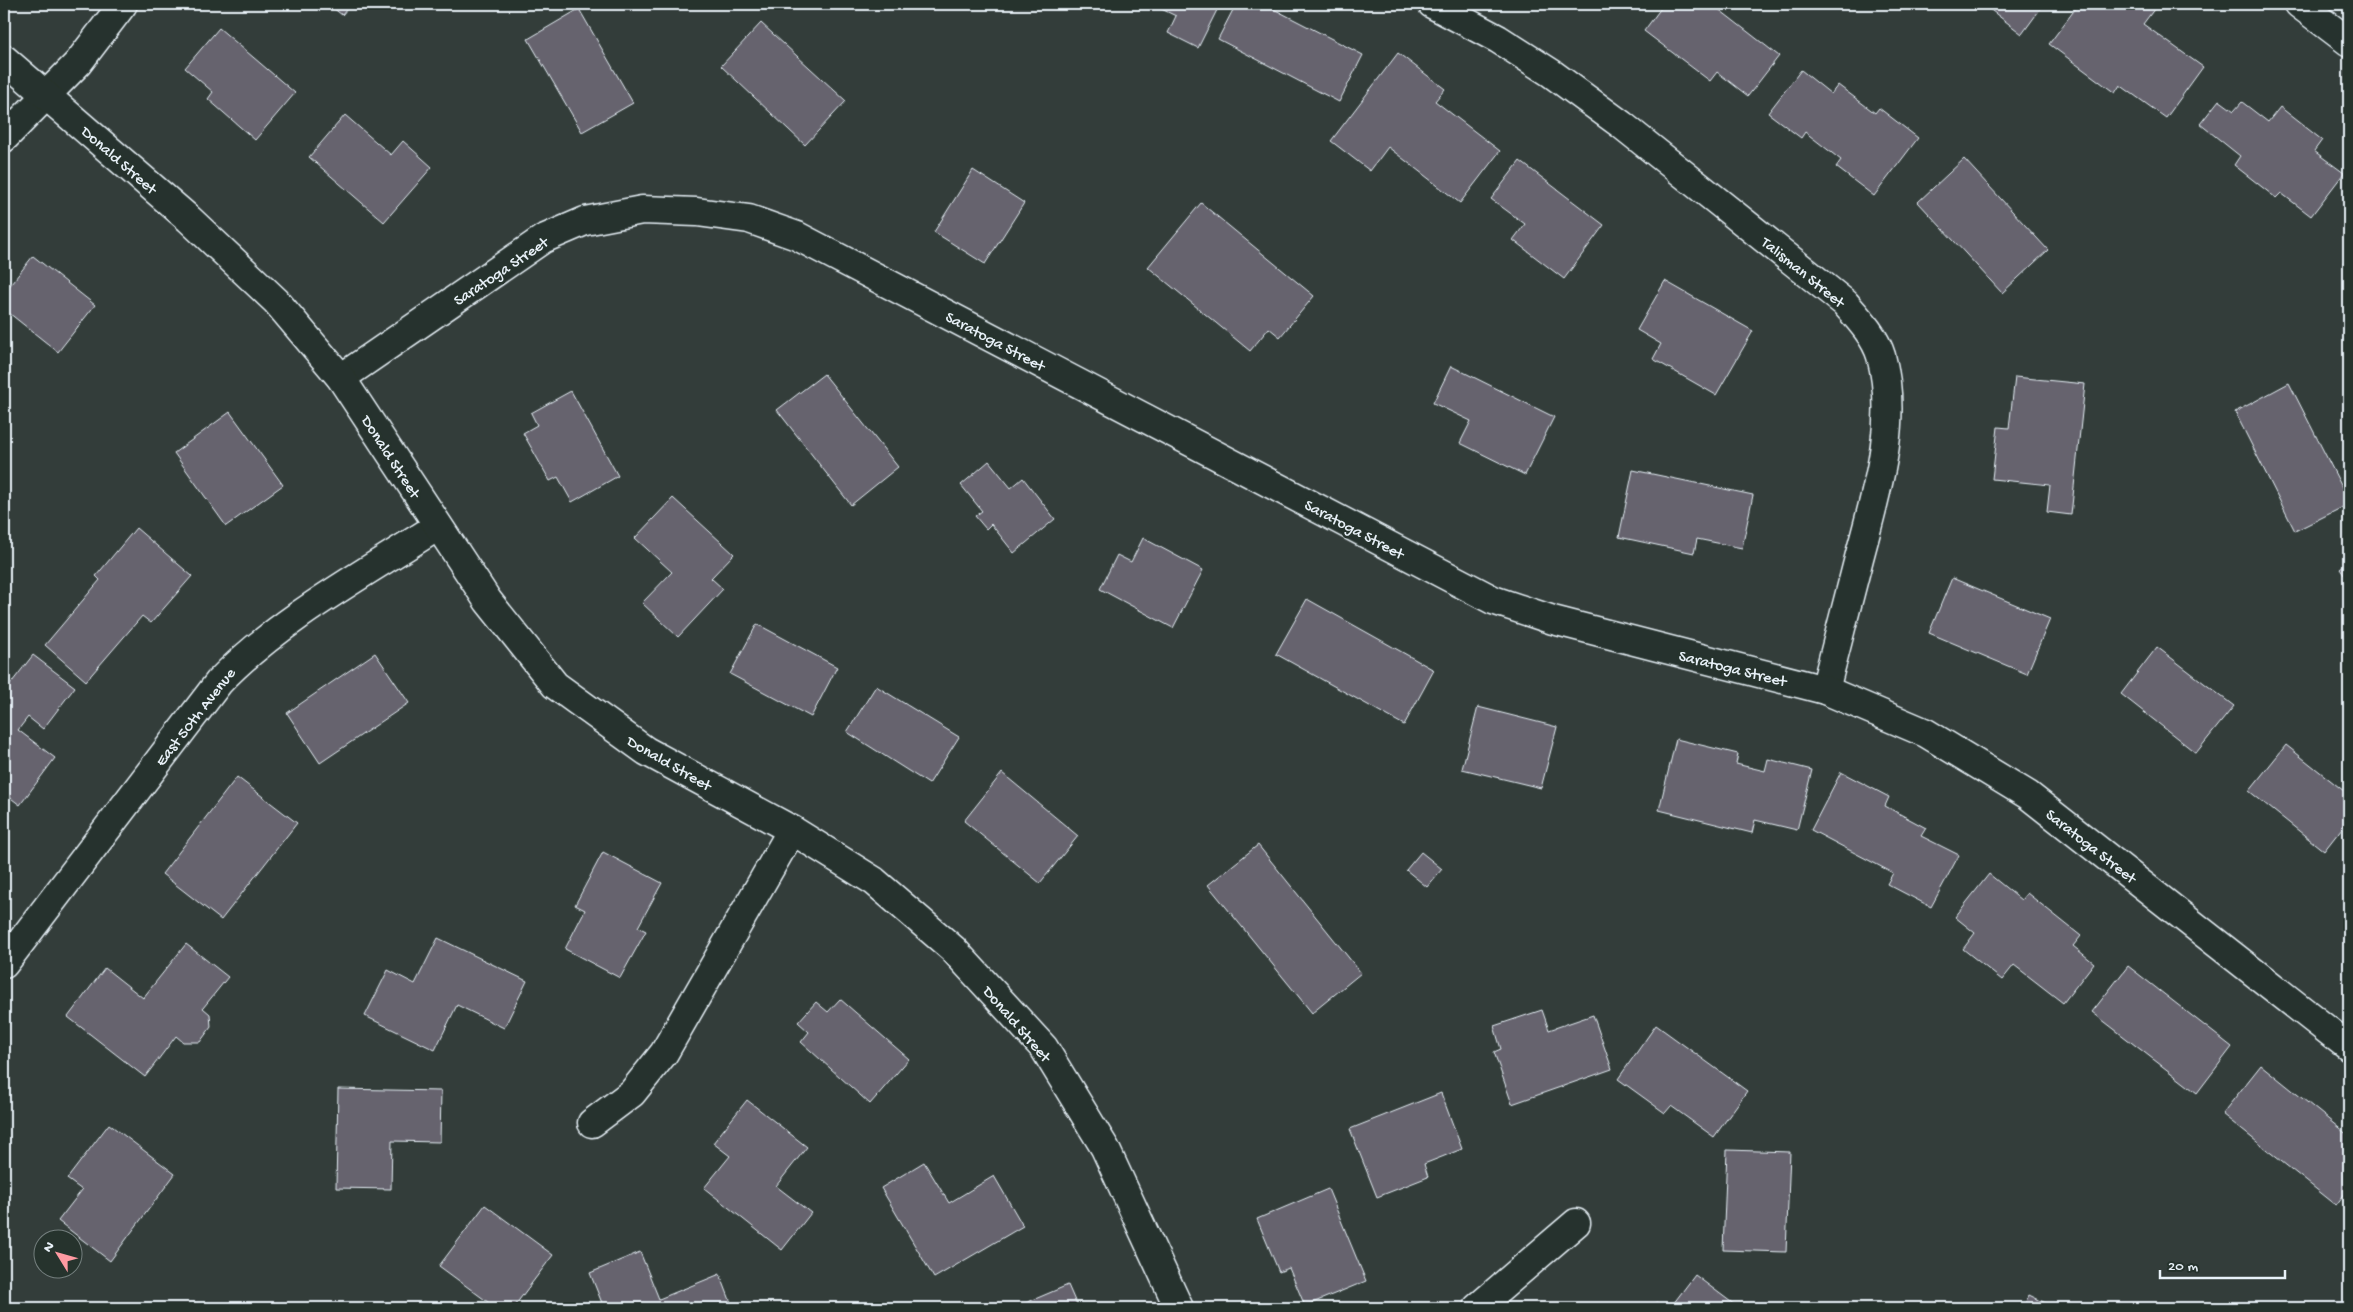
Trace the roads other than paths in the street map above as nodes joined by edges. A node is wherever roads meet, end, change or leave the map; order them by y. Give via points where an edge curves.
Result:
1 (124, 4) edge
2 (1432, 4) edge
3 (2299, 4) edge
4 (2349, 42) edge
5 (4, 59) edge
6 (46, 94) junction
7 (4, 138) edge
8 (341, 378) junction
9 (438, 526) junction
10 (1825, 690) junction
11 (792, 830) junction
12 (4, 964) edge
13 (2349, 1047) edge
14 (592, 1123) dead end
15 (1576, 1223) dead end
16 (1180, 1308) edge
17 (1477, 1308) edge

1 - 6 street via 78,62
2 - 10 street, Talisman Street via 1498,39 1622,125 1845,303 1864,324 1880,354 1888,388 1887,433 1878,486
3 - 4 street
5 - 6 street, Donald Street
6 - 7 street
6 - 8 street, Donald Street via 189,219 276,301
8 - 9 street, Donald Street
8 - 10 street, Saratoga Street via 543,239 585,221 642,210 697,212 749,219 806,241 1493,600 1553,620
9 - 11 street, Donald Street via 488,601 555,685 646,751
9 - 12 street, East 50th Avenue via 239,660
10 - 13 street, Saratoga Street via 1926,733 2028,795
11 - 14 street via 664,1053 632,1093
11 - 16 street, Donald Street via 889,893 952,948 1044,1048 1104,1148
15 - 17 street

